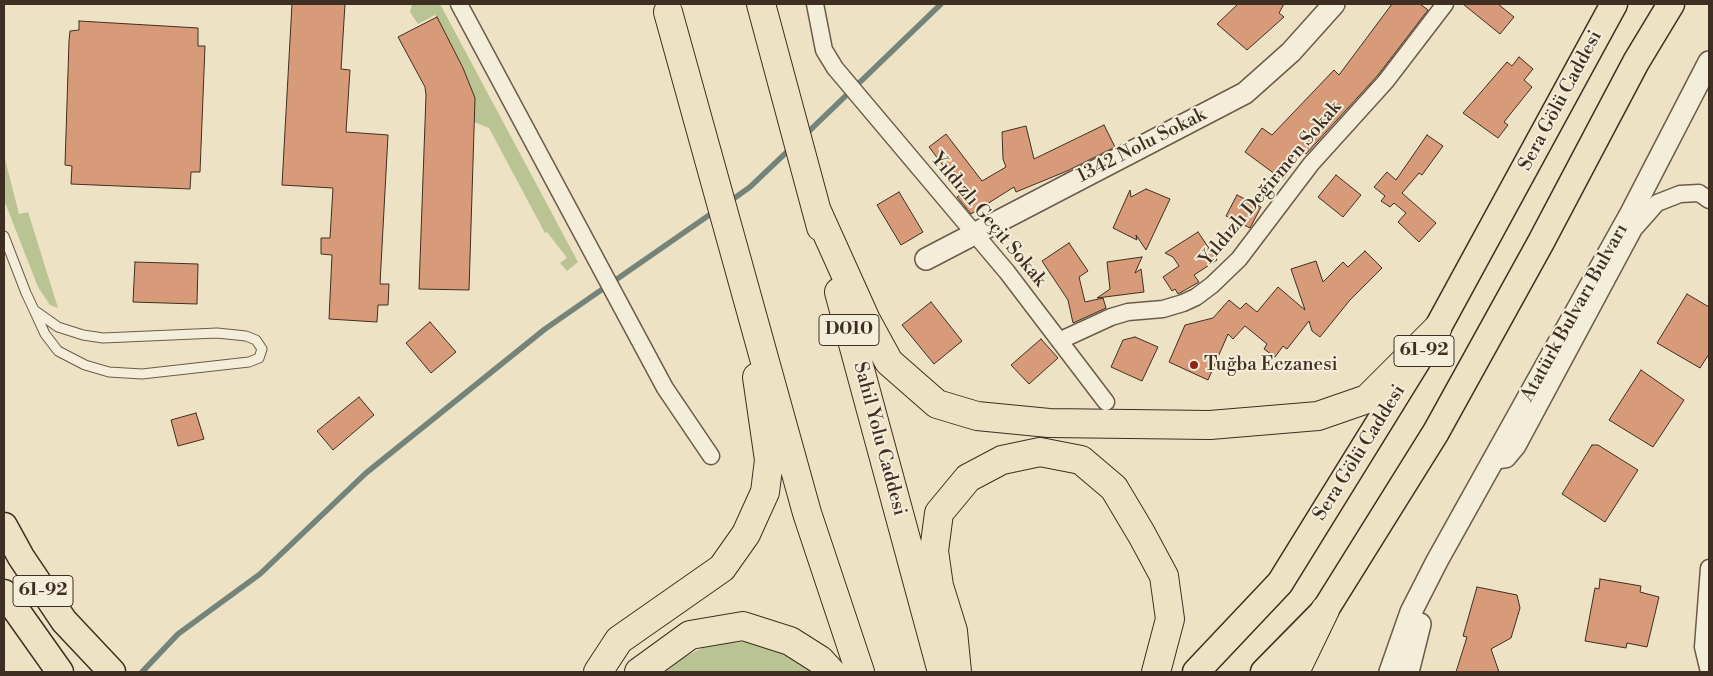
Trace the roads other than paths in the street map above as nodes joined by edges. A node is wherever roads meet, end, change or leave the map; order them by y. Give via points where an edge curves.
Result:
1 (459, 4) edge
2 (761, 4) edge
3 (815, 4) edge
4 (1334, 4) edge
5 (1445, 4) edge
6 (1614, 4) edge
7 (1671, 4) edge
8 (668, 12) dead end
9 (1709, 62) edge
10 (1709, 200) edge
11 (816, 209) junction
12 (973, 233) junction
13 (4, 236) edge
14 (926, 259) dead end
15 (748, 295) junction
16 (34, 310) junction
17 (1438, 329) junction
18 (1061, 340) junction
19 (1106, 402) dead end
20 (711, 456) dead end
21 (1492, 461) junction
22 (4, 526) edge
23 (1437, 561) junction
24 (1709, 568) edge
25 (4, 593) edge
26 (1325, 610) junction
27 (58, 670) edge
28 (112, 672) edge
29 (598, 672) edge
30 (639, 672) edge
31 (831, 672) edge
32 (860, 672) edge
33 (942, 672) edge
34 (957, 672) edge
35 (1156, 672) edge
36 (1196, 672) edge
37 (1264, 672) edge
38 (1295, 672) edge
39 (1390, 672) edge
40 (1408, 672) edge
41 (1709, 672) edge

1 - 20 street via 665,388
2 - 11 highway, Sahil Yolu Caddesi / D010
3 - 12 street, Yıldızlı Geçit Sokak via 824,50 835,68
4 - 12 street, 1342 Nolu Sokak via 1291,52 1245,93
5 - 18 street, Yıldızlı Değirmen Sokak via 1386,81 1312,164 1239,259 1212,285 1196,298 1183,303 1111,317
6 - 17 main road, Sera Gölü Caddesi / 61-92
7 - 26 main road, 61-92 via 1636,62 1436,432
8 - 15 highway
9 - 21 street, Atatürk Bulvarı Bulvarı via 1630,213
10 - 21 street via 1699,193 1680,194 1656,203 1634,229 1517,447 1507,458
11 - 17 highway via 866,320 889,362 937,404 977,416 1048,423 1210,426 1318,416 1367,398
11 - 33 highway, Sahil Yolu Caddesi / D010
12 - 14 street, 1342 Nolu Sokak
12 - 18 street, Yıldızlı Geçit Sokak
13 - 16 lane
15 - 29 highway via 760,413 769,460 765,492 746,534 722,568 619,640
15 - 32 highway via 808,513
16 - 16 lane via 45,334 58,351 85,365 109,372 142,374 249,362 259,358 262,349 256,340 246,336 103,338 83,335 58,327
17 - 36 main road, Sera Gölü Caddesi / 61-92 via 1280,583
18 - 19 street, Yıldızlı Geçit Sokak
21 - 23 street, Atatürk Bulvarı Bulvarı
22 - 28 main road, 61-92 via 64,621
23 - 39 street, Atatürk Bulvarı Bulvarı via 1412,612
23 - 40 street, Atatürk Bulvarı Bulvarı
24 - 41 street via 1703,647
25 - 27 main road, 61-92
26 - 37 main road, 61-92
26 - 38 highway
30 - 31 highway via 690,635 743,626 790,640 820,660
34 - 35 highway via 953,631 938,586 934,551 939,513 968,478 1002,460 1040,452 1080,460 1114,488 1164,576 1170,618

